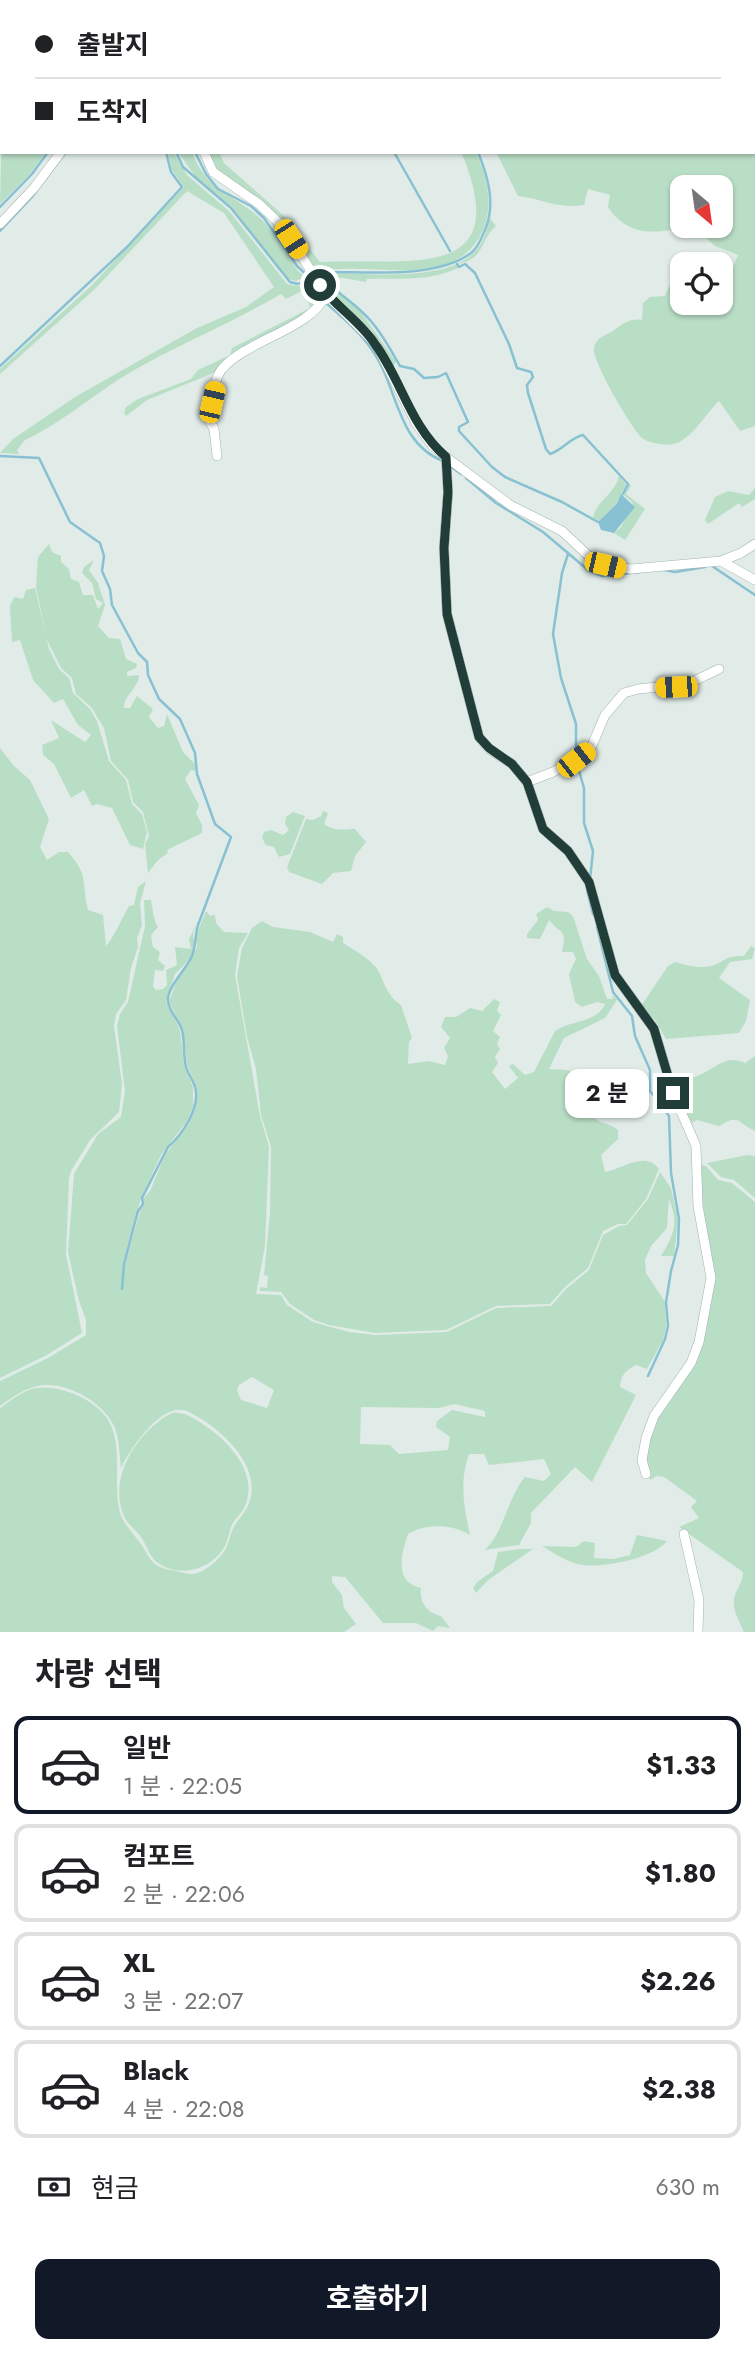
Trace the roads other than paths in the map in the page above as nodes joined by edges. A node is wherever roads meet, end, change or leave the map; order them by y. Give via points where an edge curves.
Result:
1 (60, 154) edge
2 (205, 154) edge
3 (0, 224) edge
4 (326, 294) junction
5 (217, 456) dead end
6 (446, 457) junction
7 (755, 544) edge
8 (721, 561) junction
9 (755, 580) edge
10 (719, 669) dead end
11 (527, 782) junction
12 (646, 1474) dead end
13 (684, 1534) dead end
14 (698, 1632) edge

1 - 3 street
2 - 4 street via 213,172 282,226
4 - 5 street via 317,309 221,370 208,416
4 - 6 street via 376,344 416,423
6 - 8 street via 510,505 562,531 605,565 631,569
6 - 11 street via 445,573 452,640 479,737
7 - 8 street
8 - 9 street
10 - 11 street via 688,684 624,693 605,715 590,750
11 - 12 street via 543,829 568,851 589,882 615,975 654,1029 673,1093 696,1146 698,1206 711,1278 691,1363 654,1416 646,1438 642,1460
13 - 14 street via 699,1600

